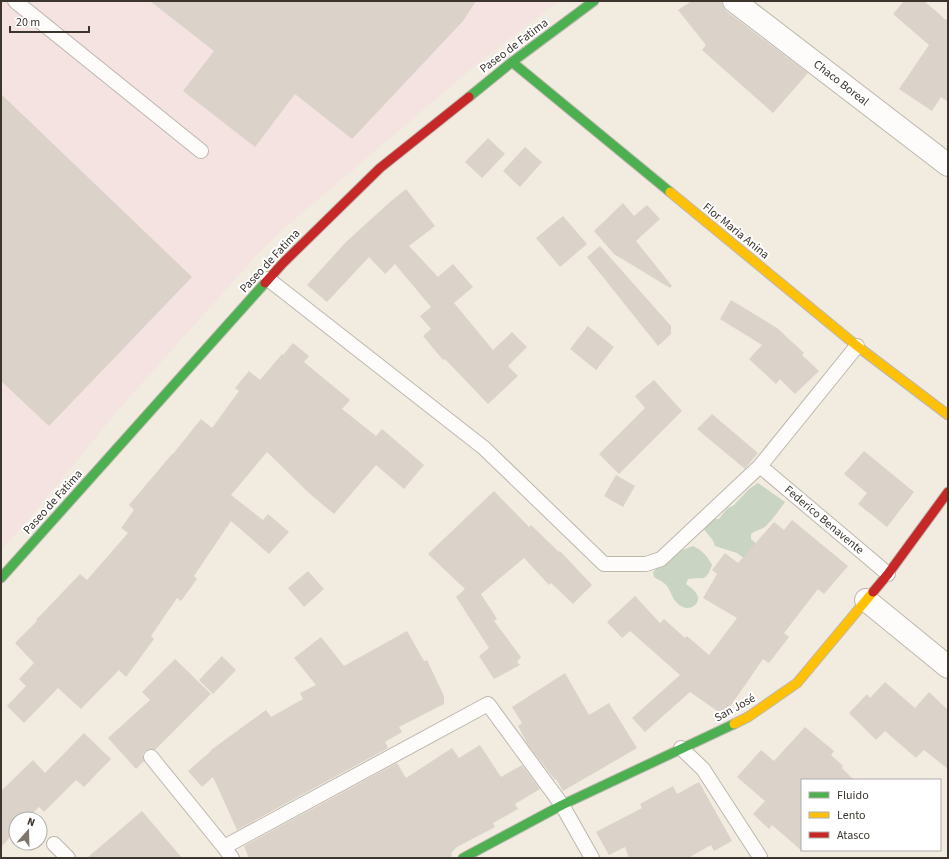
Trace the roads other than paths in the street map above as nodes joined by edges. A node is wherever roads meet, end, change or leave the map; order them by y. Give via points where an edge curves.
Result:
1 (15, 1) edge
2 (594, 1) edge
3 (734, 1) edge
4 (512, 62) junction
5 (201, 151) dead end
6 (948, 165) edge
7 (268, 279) junction
8 (857, 346) junction
9 (948, 415) edge
10 (760, 466) junction
11 (948, 492) edge
12 (888, 574) junction
13 (1, 578) edge
14 (866, 600) junction
15 (948, 667) edge
16 (681, 748) junction
17 (151, 757) dead end
18 (562, 805) junction
19 (54, 844) dead end
20 (228, 852) edge
21 (760, 857) edge
22 (68, 858) edge
23 (463, 858) edge
24 (592, 858) edge

1 - 5 lane
2 - 4 street, Paseo de Fatima
3 - 6 street, Chaco Boreal
4 - 7 street, Paseo de Fatima via 380,168
4 - 8 street, Flor Maria Anina
7 - 10 lane via 484,448 604,564 646,564 661,559
7 - 13 street, Paseo de Fatima
8 - 9 street, Flor Maria Anina
8 - 10 lane
10 - 12 lane, Federico Benavente
11 - 12 street, San José
12 - 14 street, San José
14 - 15 street
14 - 16 street, San José via 797,683 748,717
16 - 18 street, San José
16 - 21 lane via 703,769
17 - 20 lane
18 - 20 lane via 488,704
18 - 23 street, San José
18 - 24 lane
19 - 22 lane

